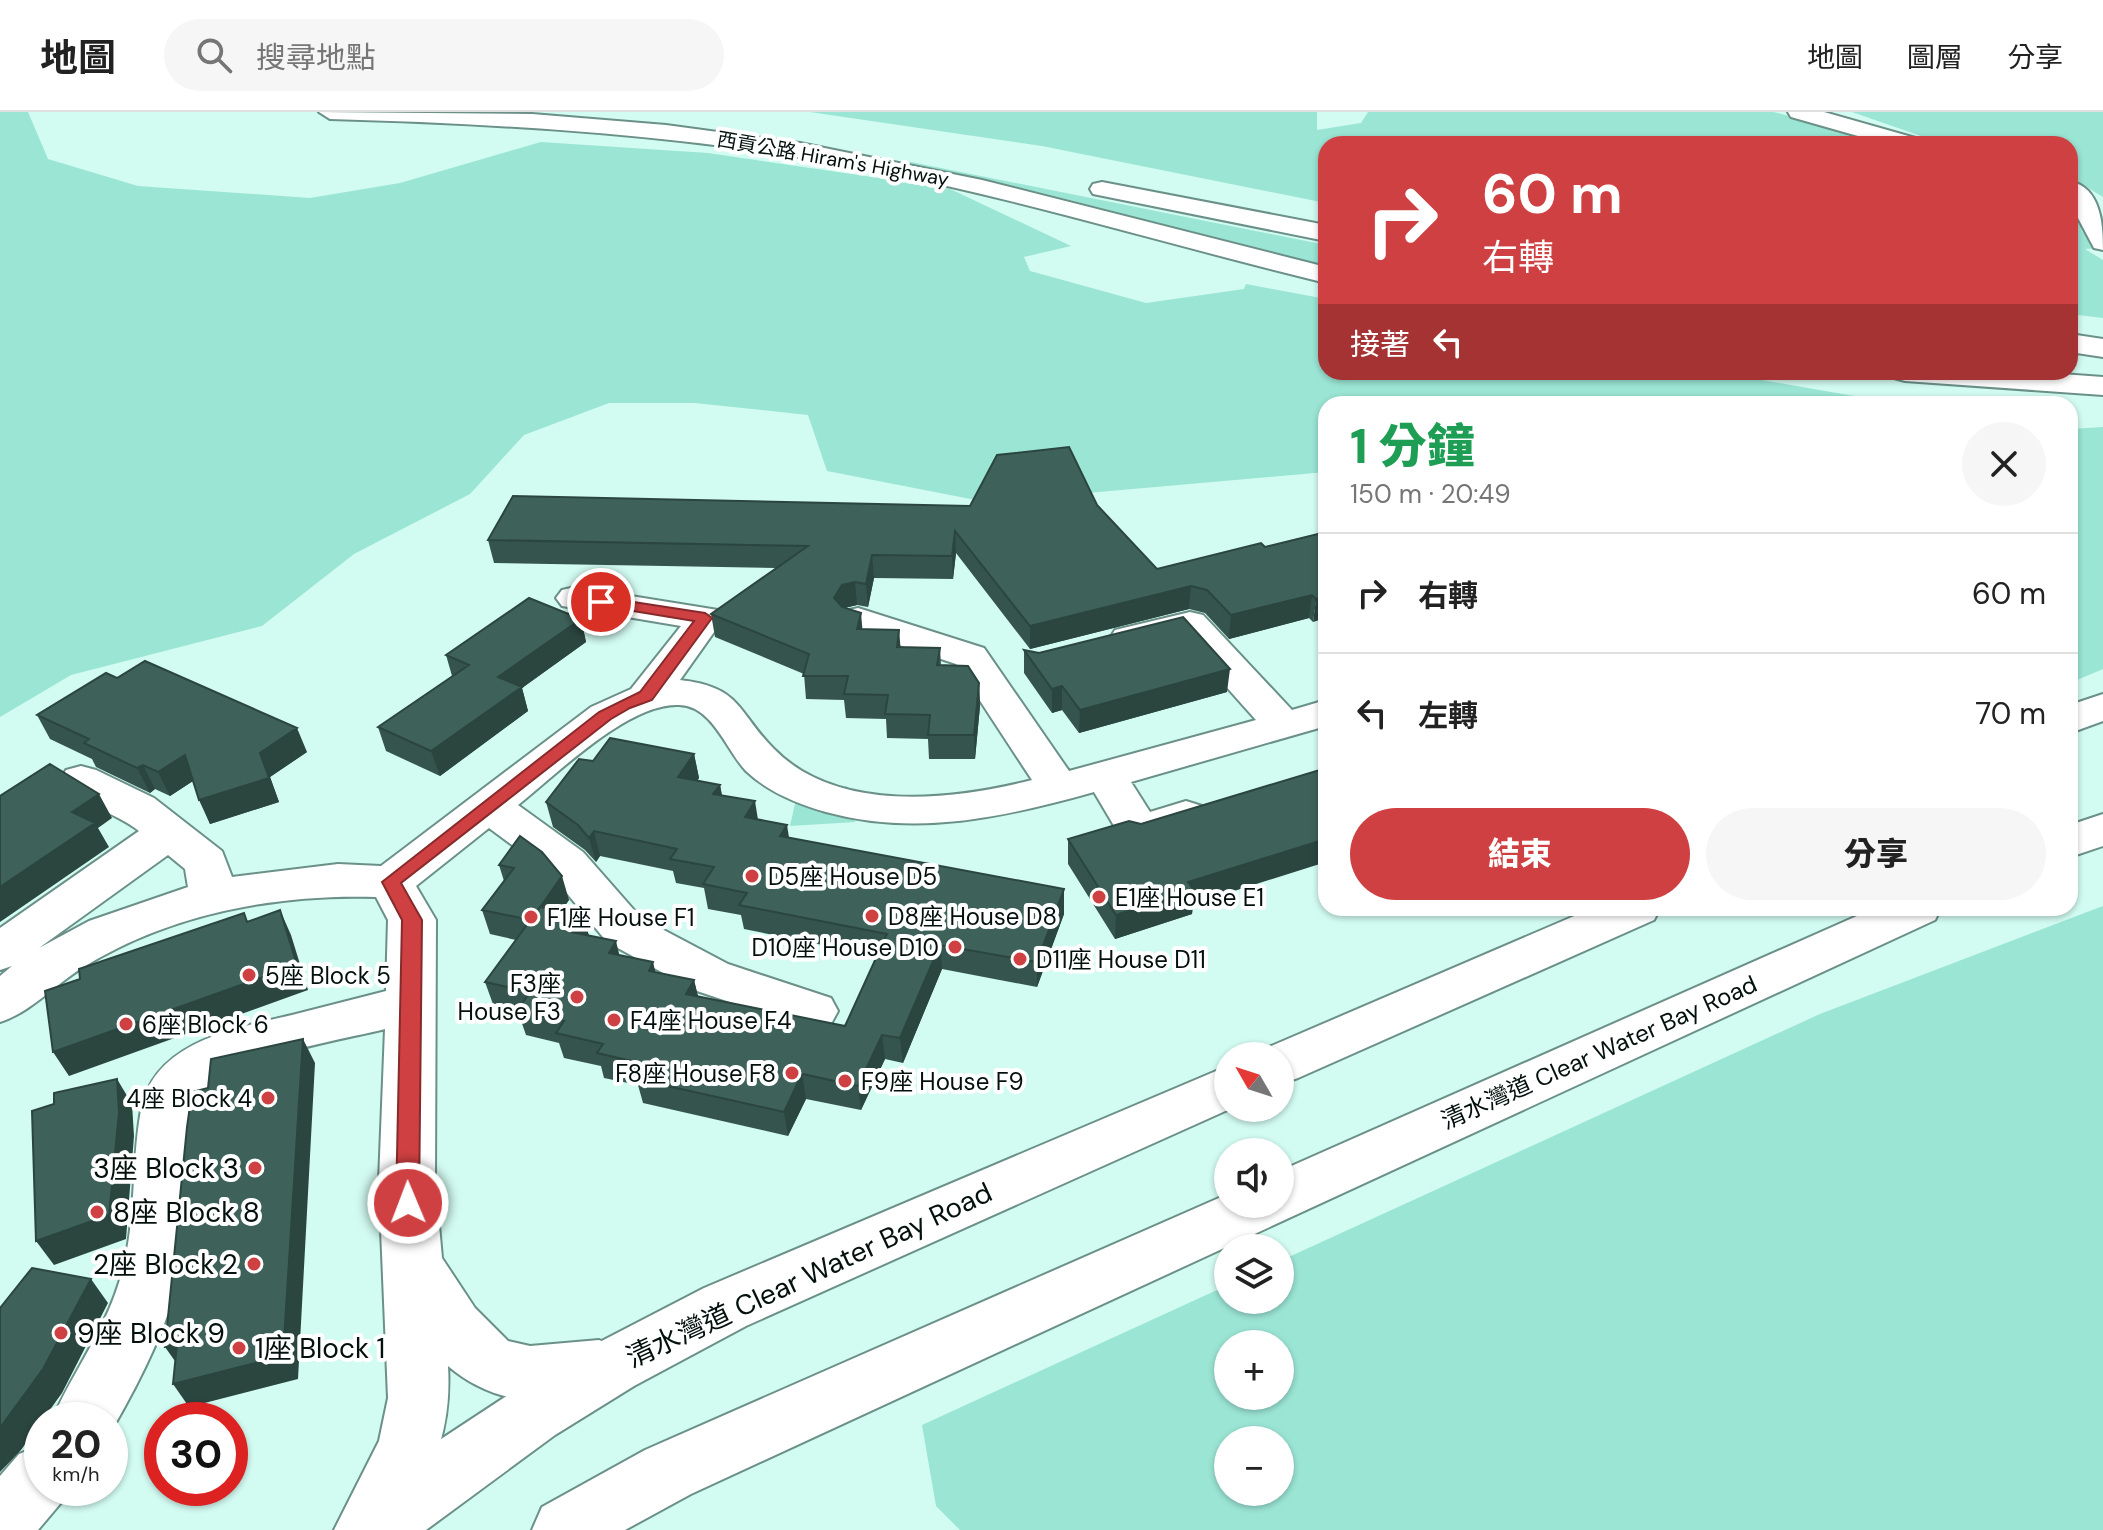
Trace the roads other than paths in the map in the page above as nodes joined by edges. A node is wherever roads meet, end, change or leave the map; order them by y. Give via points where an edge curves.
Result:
1 (330, 112) edge
2 (614, 112) edge
3 (1799, 112) edge
4 (1883, 136) edge
5 (1041, 177) dead end
6 (1086, 186) dead end
7 (2078, 197) edge
8 (1318, 231) edge
9 (2103, 242) edge
10 (1318, 273) edge
11 (2078, 344) edge
12 (2103, 348) edge
13 (2018, 380) edge
14 (2103, 386) edge
15 (575, 598) dead end
16 (858, 619) edge
17 (1099, 646) edge
18 (646, 696) junction
19 (2103, 706) edge
20 (1318, 715) edge
21 (2078, 717) edge
22 (1283, 725) junction
23 (1105, 775) junction
24 (81, 780) edge
25 (1059, 788) junction
26 (1225, 804) edge
27 (489, 806) junction
28 (2103, 829) edge
29 (169, 832) junction
30 (2078, 839) edge
31 (391, 882) junction
32 (213, 896) junction
33 (1619, 916) edge
34 (1900, 916) edge
35 (0, 952) edge
36 (0, 1003) edge
37 (410, 1004) junction
38 (813, 1011) dead end
39 (1294, 1058) edge
40 (1214, 1093) edge
41 (1294, 1190) edge
42 (1231, 1218) edge
43 (414, 1265) junction
44 (613, 1366) junction
45 (93, 1402) edge
46 (24, 1497) edge
47 (0, 1525) edge
48 (367, 1530) edge
49 (373, 1530) edge
50 (565, 1530) edge

1 - 10 main road, 西貢公路 Hiram's Highway via 576,123 796,150 1009,193
2 - 5 main road, 西貢公路 Hiram's Highway via 793,133
3 - 4 main road
6 - 8 main road
7 - 9 main road
11 - 12 main road
13 - 14 main road
15 - 18 main road via 705,618
16 - 25 main road via 970,656
17 - 22 main road via 1190,623
18 - 25 main road via 692,694 711,701 780,776 860,806 944,810
18 - 27 main road via 605,716
19 - 21 main road
20 - 22 main road
22 - 23 main road
23 - 25 main road
23 - 26 main road via 1139,830
24 - 29 main road via 139,808
27 - 31 main road
27 - 38 main road via 567,863 624,930 711,977
28 - 30 main road
29 - 32 main road via 206,862
29 - 35 main road
31 - 32 main road via 338,880
31 - 37 main road via 412,920
32 - 36 main road via 106,933 34,975
33 - 39 main road
34 - 41 main road, 清水灣道 Clear Water Bay Road
37 - 43 main road via 407,1181
37 - 45 main road via 228,1050 206,1060 175,1090 168,1107 151,1272 137,1318
40 - 44 main road, 清水灣道 Clear Water Bay Road via 725,1307
42 - 50 main road via 668,1472
43 - 44 main road via 458,1336 492,1365 551,1377
43 - 48 main road via 419,1398 409,1448
44 - 49 main road, 清水灣道 Clear Water Bay Road via 494,1441
46 - 47 main road

